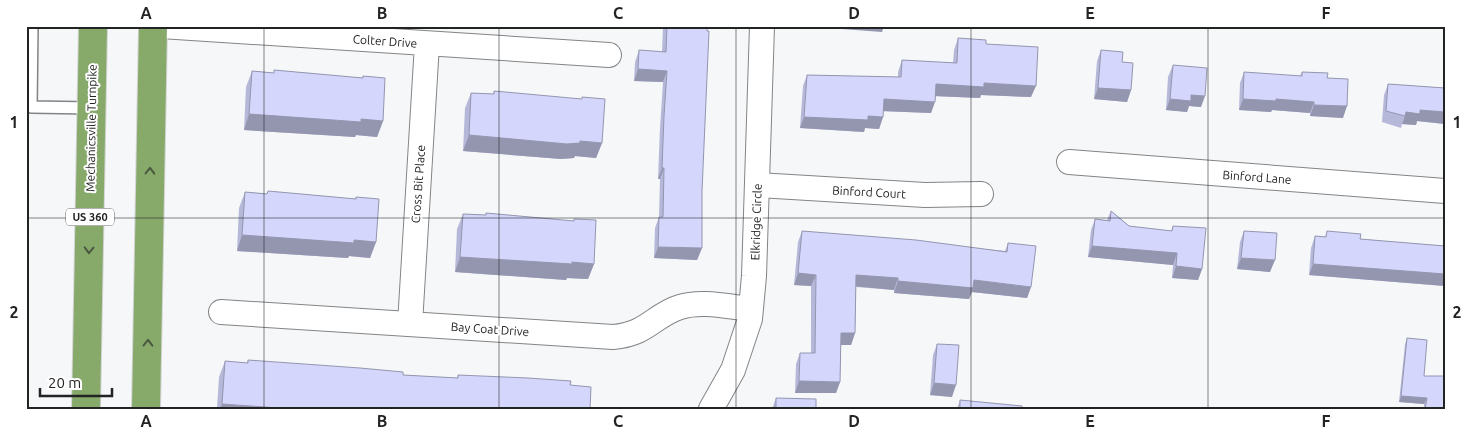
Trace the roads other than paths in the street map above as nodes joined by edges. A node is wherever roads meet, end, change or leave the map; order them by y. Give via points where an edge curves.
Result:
1 (32, 26) edge
2 (93, 26) edge
3 (153, 26) edge
4 (161, 26) edge
5 (762, 26) edge
6 (427, 44) junction
7 (609, 55) dead end
8 (92, 108) junction
9 (1069, 162) dead end
10 (757, 186) junction
11 (1445, 191) edge
12 (982, 194) dead end
13 (751, 309) junction
14 (221, 312) dead end
15 (410, 324) junction
16 (86, 409) edge
17 (146, 409) edge
18 (711, 409) edge

1 - 8 lane via 31,108
2 - 8 highway, Mechanicsville Turnpike / US 360
17 -> 3 highway
4 - 6 street, Colter Drive
5 - 10 street, Elkridge Circle
6 - 7 street, Colter Drive
6 - 15 street, Cross Bit Place
8 -> 16 highway, Mechanicsville Turnpike / US 360
9 - 11 street, Binford Lane
10 - 12 street, Binford Court via 925,195
10 - 13 street, Elkridge Circle
13 - 15 street, Bay Coat Drive via 688,305 670,312 639,332 613,338
13 - 18 street, Elkridge Circle via 739,357
14 - 15 street, Bay Coat Drive

